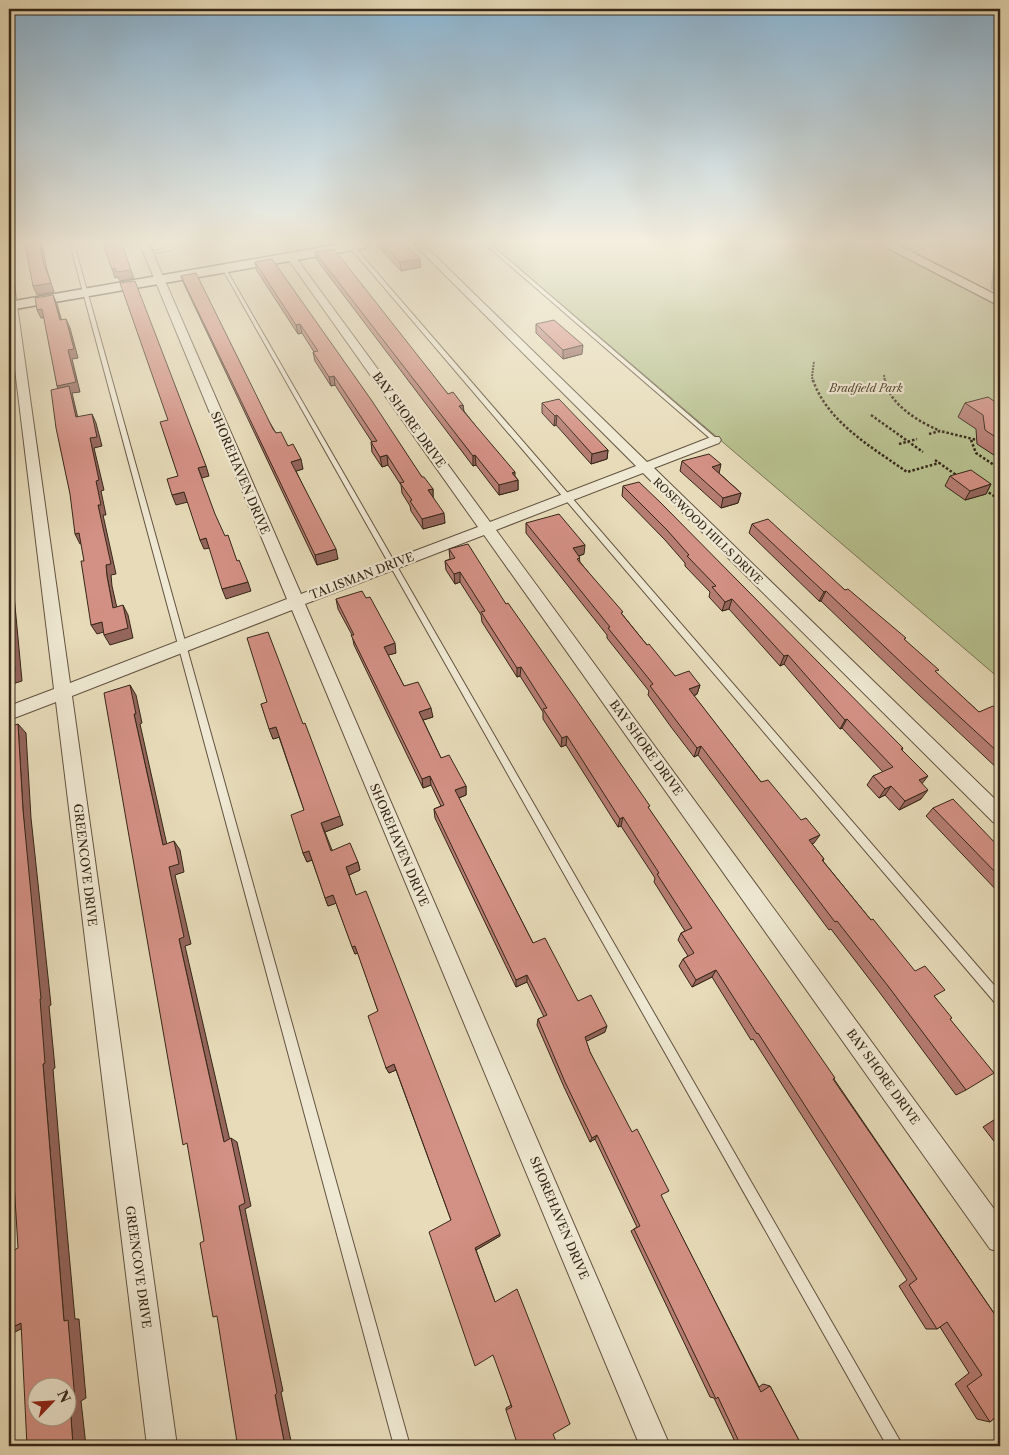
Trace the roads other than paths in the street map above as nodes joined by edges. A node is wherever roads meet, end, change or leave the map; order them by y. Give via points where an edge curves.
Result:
1 (11, 312) edge
2 (90, 312) edge
3 (172, 312) edge
4 (248, 312) edge
5 (331, 312) edge
6 (407, 312) edge
7 (487, 312) edge
8 (566, 312) edge
9 (715, 440) joint
10 (644, 468) junction
11 (566, 497) junction
12 (487, 528) junction
13 (391, 565) junction
14 (295, 602) junction
15 (181, 646) junction
16 (63, 692) junction
17 (9, 713) edge
18 (1000, 816) edge
19 (1000, 1000) edge
20 (1000, 1239) edge
21 (162, 1446) edge
22 (402, 1446) edge
23 (655, 1446) edge
24 (895, 1446) edge

1 - 16 street, GREENCOVE DRIVE
2 - 15 lane
3 - 14 street, SHOREHAVEN DRIVE
4 - 13 lane
5 - 12 street, BAY SHORE DRIVE
6 - 11 lane
7 - 10 street, ROSEWOOD HILLS DRIVE
8 - 9 lane
9 - 10 street, TALISMAN DRIVE
10 - 11 street, TALISMAN DRIVE
10 - 18 street, ROSEWOOD HILLS DRIVE
11 - 12 street, TALISMAN DRIVE
11 - 19 lane
12 - 13 street, TALISMAN DRIVE
12 - 20 street, BAY SHORE DRIVE
13 - 14 street, TALISMAN DRIVE
13 - 24 lane
14 - 15 street, TALISMAN DRIVE
14 - 23 street, SHOREHAVEN DRIVE
15 - 16 street, TALISMAN DRIVE
15 - 22 lane
16 - 17 street, TALISMAN DRIVE
16 - 21 street, GREENCOVE DRIVE

